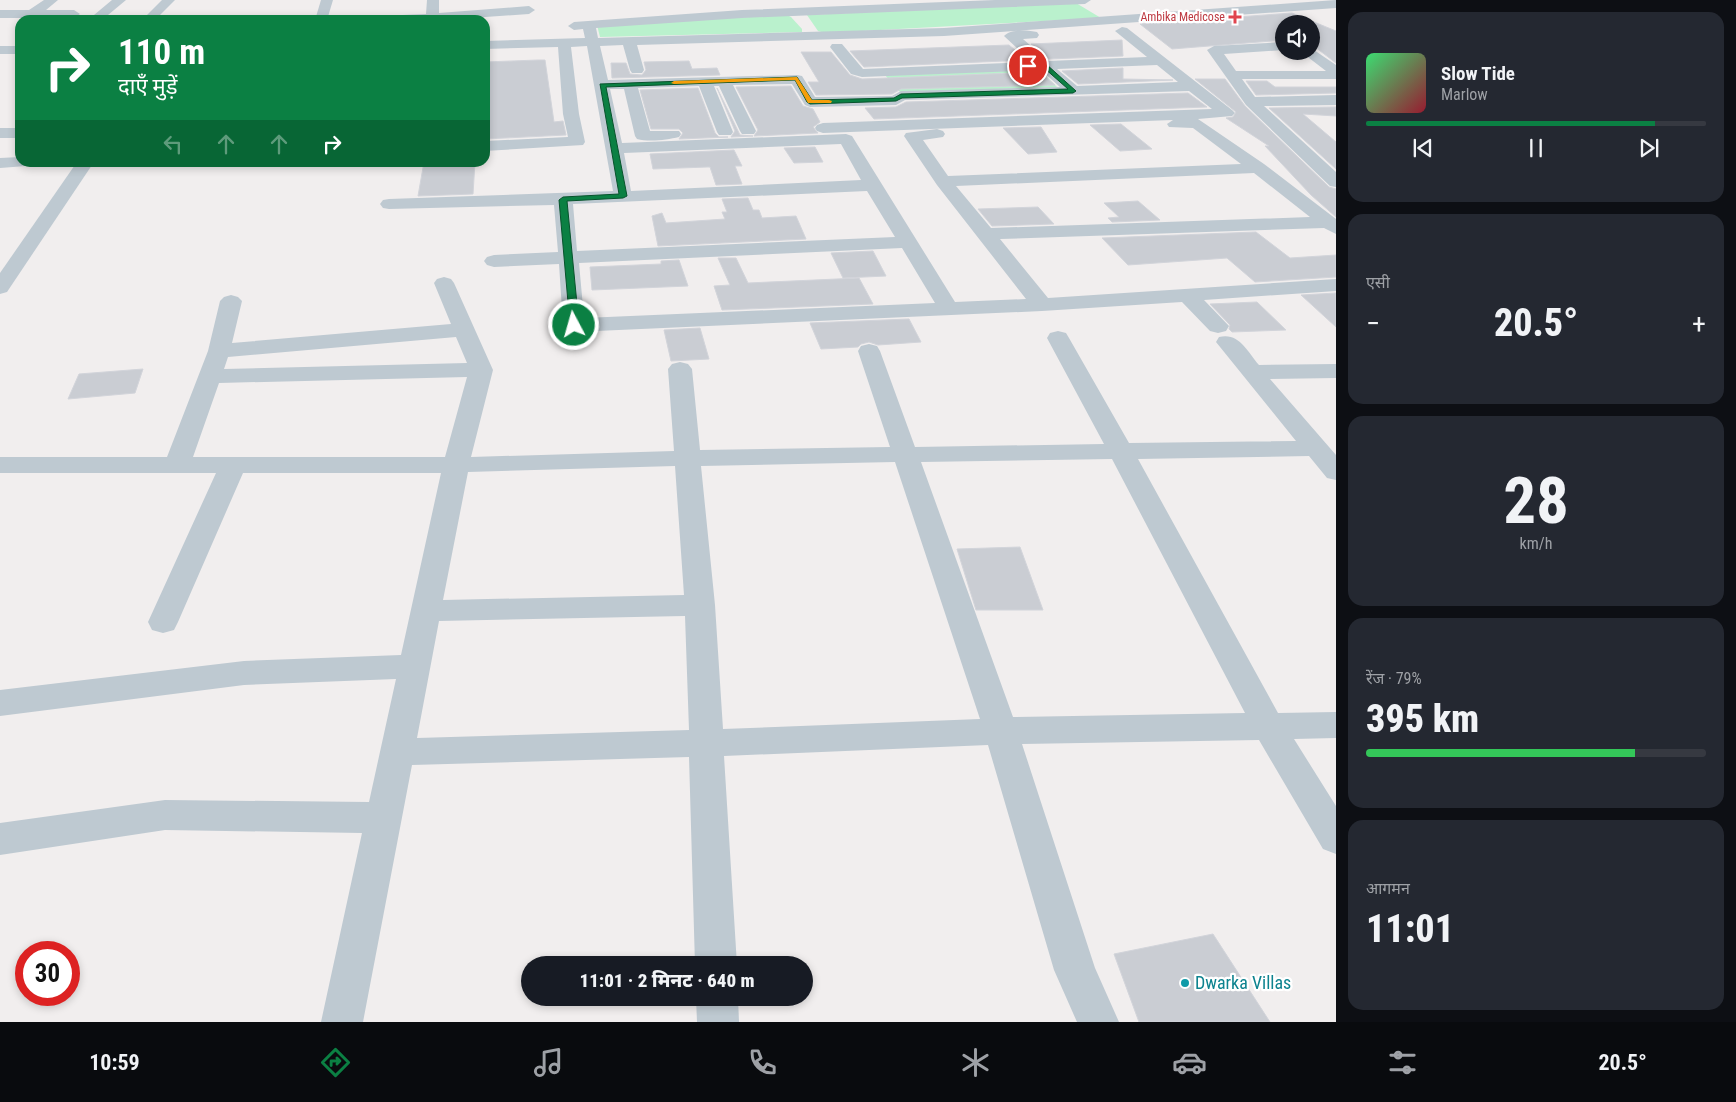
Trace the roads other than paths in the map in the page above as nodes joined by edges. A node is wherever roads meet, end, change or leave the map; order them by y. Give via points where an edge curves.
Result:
1 (52, 0) edge
2 (120, 0) edge
3 (169, 0) edge
4 (327, 0) edge
5 (433, 0) edge
6 (730, 0) edge
7 (791, 0) edge
8 (1082, 0) edge
9 (1034, 1) edge
10 (973, 3) edge
11 (917, 4) edge
12 (1336, 4) edge
13 (378, 7) dead end
14 (529, 10) edge
15 (509, 11) edge
16 (802, 11) junction
17 (0, 14) edge
18 (32, 14) junction
19 (74, 14) dead end
20 (742, 14) junction
21 (100, 15) edge
22 (153, 15) edge
23 (322, 15) edge
24 (377, 15) edge
25 (432, 15) edge
26 (458, 15) edge
27 (1109, 20) junction
28 (589, 24) junction
29 (563, 26) dead end
30 (1122, 36) junction
31 (1008, 37) junction
32 (822, 40) junction
33 (1046, 40) dead end
34 (592, 42) junction
35 (921, 43) junction
36 (971, 44) dead end
37 (490, 45) edge
38 (624, 47) junction
39 (896, 47) dead end
40 (1275, 47) edge
41 (859, 49) dead end
42 (0, 50) edge
43 (15, 50) edge
44 (565, 50) junction
45 (15, 57) edge
46 (538, 57) dead end
47 (0, 58) edge
48 (936, 58) dead end
49 (1320, 60) edge
50 (1161, 61) junction
51 (1044, 65) junction
52 (800, 68) dead end
53 (948, 70) junction
54 (1336, 71) edge
55 (1232, 75) junction
56 (1336, 75) edge
57 (634, 77) junction
58 (724, 81) junction
59 (705, 82) junction
60 (603, 85) junction
61 (1193, 86) junction
62 (1068, 91) junction
63 (974, 93) junction
64 (896, 100) junction
65 (1318, 100) junction
66 (1336, 100) edge
67 (810, 102) junction
68 (1251, 102) junction
69 (1336, 115) edge
70 (1092, 118) junction
71 (1002, 121) junction
72 (824, 128) junction
73 (913, 130) junction
74 (725, 132) junction
75 (748, 132) junction
76 (0, 133) edge
77 (15, 133) edge
78 (846, 139) junction
79 (490, 146) edge
80 (615, 148) junction
81 (15, 162) edge
82 (0, 163) edge
83 (83, 167) edge
84 (1329, 167) edge
85 (1258, 168) junction
86 (943, 181) junction
87 (1336, 182) edge
88 (873, 185) junction
89 (623, 196) junction
90 (563, 200) junction
91 (389, 204) dead end
92 (1332, 225) edge
93 (984, 234) junction
94 (908, 242) junction
95 (568, 257) junction
96 (494, 261) dead end
97 (444, 282) dead end
98 (1336, 285) edge
99 (0, 288) edge
100 (1186, 294) junction
101 (231, 301) dead end
102 (1042, 305) junction
103 (949, 310) junction
104 (463, 330) junction
105 (1058, 338) dead end
106 (219, 351) junction
107 (869, 351) dead end
108 (680, 369) dead end
109 (481, 370) junction
110 (1336, 371) edge
111 (1253, 372) junction
112 (210, 376) junction
113 (1317, 448) junction
114 (1121, 452) junction
115 (905, 456) junction
116 (688, 458) junction
117 (456, 464) junction
118 (0, 465) edge
119 (177, 465) junction
120 (234, 465) junction
121 (1336, 472) edge
122 (700, 606) junction
123 (426, 611) junction
124 (163, 622) dead end
125 (415, 666) junction
126 (0, 702) edge
127 (1336, 725) edge
128 (1269, 727) junction
129 (1001, 731) junction
130 (707, 743) junction
131 (399, 752) junction
132 (384, 818) junction
133 (1336, 838) edge
134 (0, 839) edge
135 (716, 956) edge
136 (717, 1006) edge
137 (342, 1022) edge
138 (718, 1022) edge
139 (1098, 1022) edge

1 - 18 street
2 - 21 street
3 - 22 street
4 - 23 street
5 - 25 street
6 - 20 street
7 - 16 street
8 - 9 street
8 - 27 street
9 - 10 street
10 - 11 street
11 - 16 street
12 - 27 street
13 - 24 street
14 - 15 street
15 - 26 street
16 - 20 street
16 - 32 street
17 - 18 street
18 - 19 street
20 - 28 street via 607,18
27 - 30 street
27 - 31 street
28 - 29 street
28 - 34 street
30 - 31 street
30 - 50 street
31 - 32 street
31 - 33 street
31 - 35 street
31 - 51 street
32 - 35 street
32 - 38 street via 788,50 740,44
32 - 41 street
32 - 53 street via 862,73
34 - 38 street
34 - 44 street
34 - 60 street
35 - 36 street
35 - 39 street
37 - 44 street
38 - 52 street via 628,80 804,75
38 - 57 street
40 - 55 street via 1214,50
42 - 43 street
44 - 46 street
44 - 79 street via 577,142
45 - 47 street
48 - 53 street
49 - 54 street
50 - 51 street
50 - 61 street
51 - 53 street
51 - 62 street
55 - 56 street
55 - 68 street
57 - 59 street
57 - 60 street
57 - 74 street via 643,136
58 - 59 street
58 - 67 street via 797,79
58 - 75 street
59 - 74 street
60 - 80 street
61 - 62 street
61 - 70 street via 1227,112
62 - 63 street
62 - 70 street
63 - 64 street via 901,96
63 - 71 street
64 - 67 street
64 - 73 street
65 - 66 street
65 - 68 street
65 - 69 street
67 - 72 street
68 - 84 street
70 - 71 street
71 - 73 street
72 - 73 street
72 - 75 street
73 - 78 street
73 - 85 street via 1196,123
73 - 86 street
74 - 75 street
76 - 77 street
78 - 80 street
78 - 88 street
80 - 89 street
81 - 82 street
83 - 99 street
84 - 87 street
85 - 86 street
85 - 92 street
86 - 93 street
88 - 89 street
88 - 94 street
89 - 90 street
90 - 91 street
90 - 95 street
92 - 93 street
93 - 102 street
94 - 95 street
94 - 103 street
95 - 96 street
95 - 103 street via 574,325
97 - 104 street
98 - 100 street
100 - 102 street
100 - 111 street
101 - 106 street
102 - 103 street
104 - 106 street
104 - 109 street
105 - 114 street
106 - 112 street
107 - 115 street
108 - 116 street
109 - 112 street
109 - 117 street
110 - 111 street
111 - 113 street
112 - 119 street
113 - 114 street
113 - 121 street
114 - 115 street
114 - 128 street
115 - 116 street
115 - 129 street
116 - 117 street
116 - 122 street
117 - 120 street
117 - 123 street
118 - 119 street
119 - 120 street
120 - 124 street
122 - 123 street
122 - 130 street
123 - 125 street
125 - 126 street via 244,673
125 - 131 street
127 - 128 street
128 - 129 street
128 - 133 street
129 - 130 street
129 - 139 street via 1075,970
130 - 131 street
130 - 135 street
131 - 132 street
132 - 134 street via 165,815
132 - 137 street
136 - 138 street

